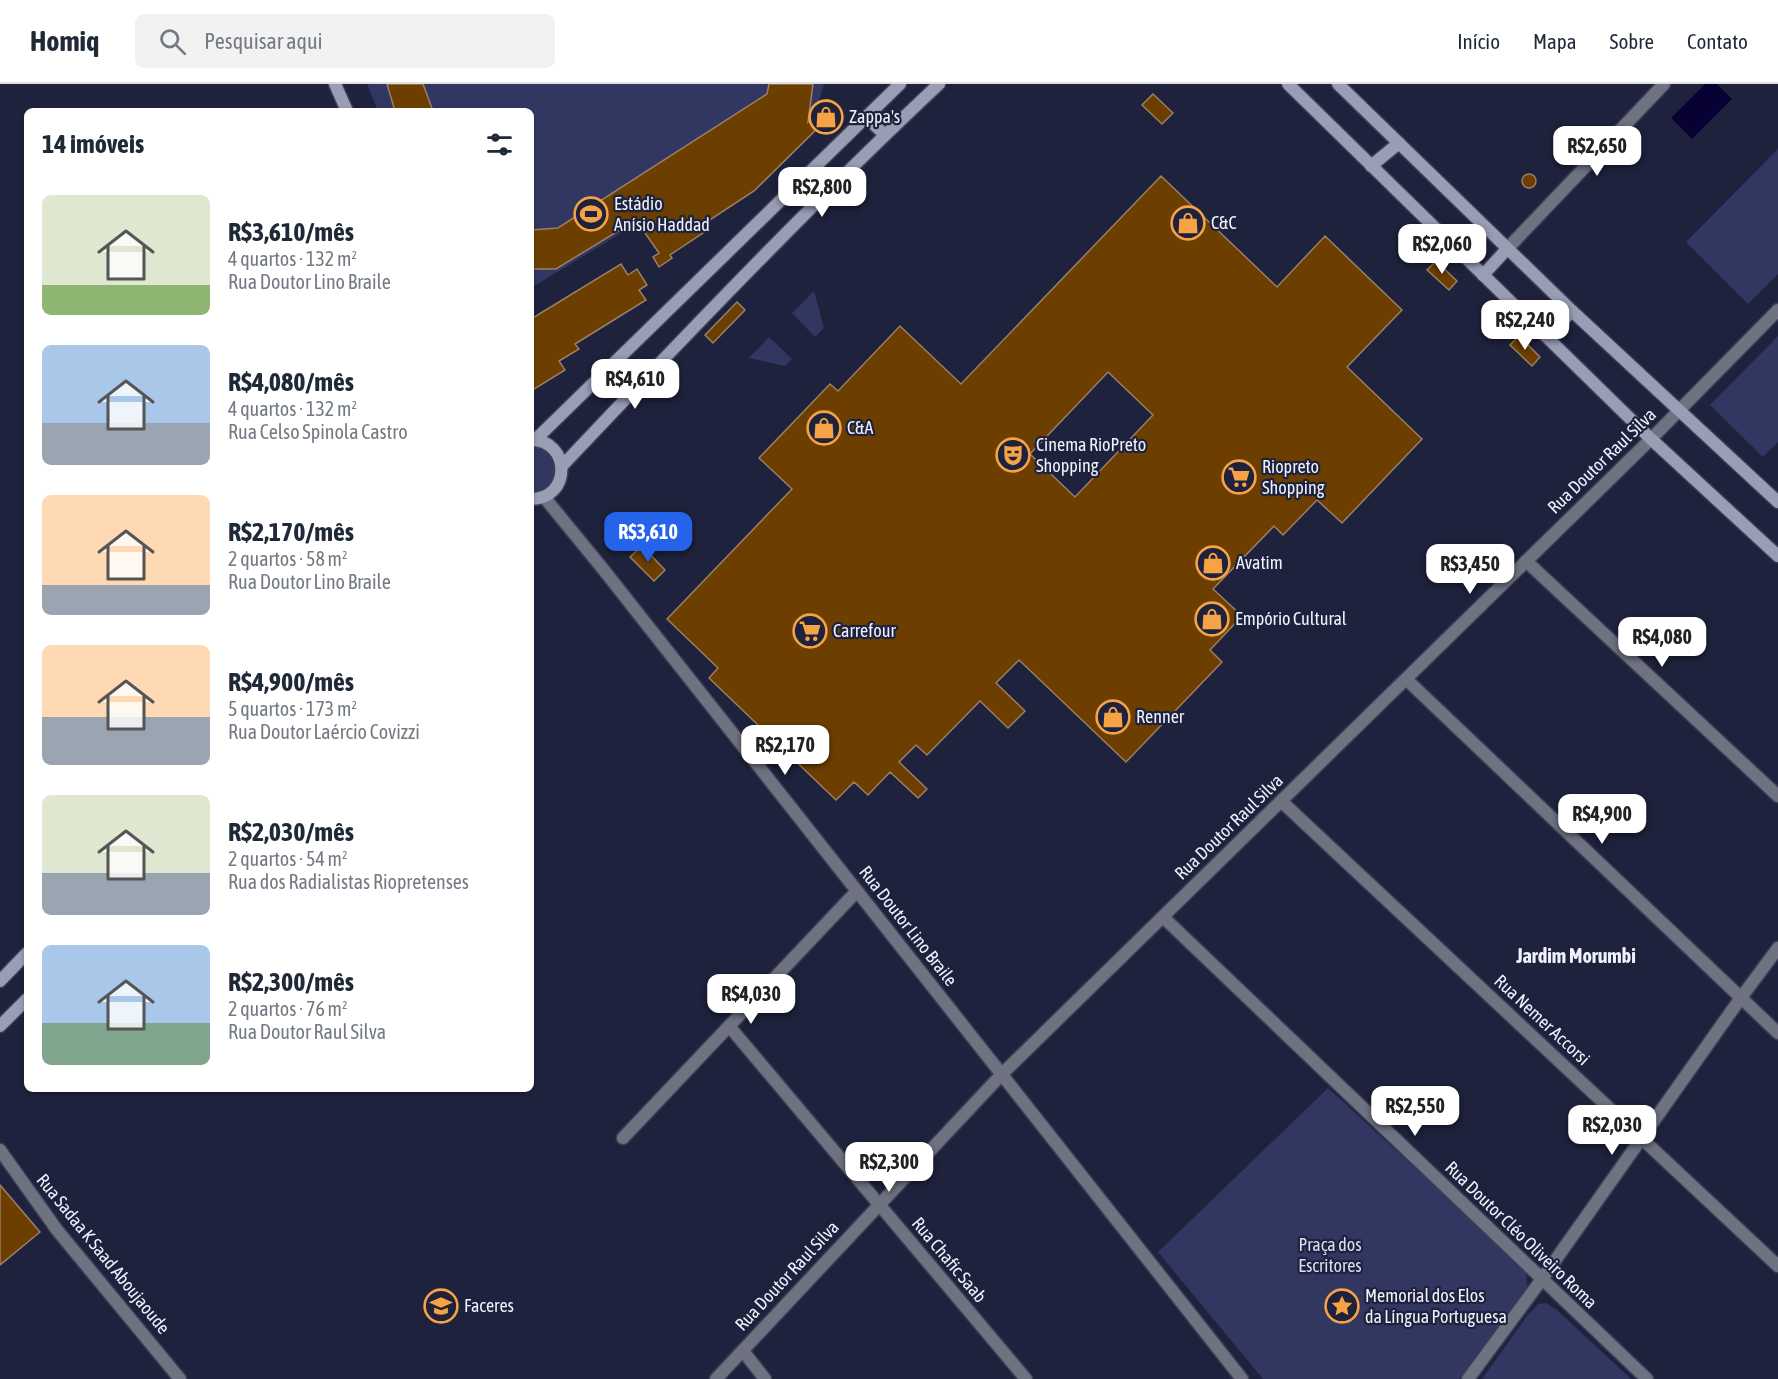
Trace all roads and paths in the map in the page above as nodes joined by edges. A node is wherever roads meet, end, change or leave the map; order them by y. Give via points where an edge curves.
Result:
1 (335, 84) edge
2 (900, 84) edge
3 (939, 84) edge
4 (1288, 84) edge
5 (1338, 84) edge
6 (1665, 84) edge
7 (346, 108) edge
8 (866, 117) junction
9 (885, 135) junction
10 (1399, 143) junction
11 (1371, 166) junction
12 (1507, 249) junction
13 (1483, 275) junction
14 (1778, 310) edge
15 (1572, 311) junction
16 (1546, 336) junction
17 (1680, 410) junction
18 (534, 439) edge
19 (1651, 439) junction
20 (534, 440) edge
21 (561, 466) junction
22 (544, 497) junction
23 (534, 499) edge
24 (1778, 502) edge
25 (1778, 555) edge
26 (1526, 561) junction
27 (1406, 679) junction
28 (1778, 796) edge
29 (1281, 801) junction
30 (857, 891) junction
31 (1163, 917) junction
32 (1778, 948) edge
33 (24, 957) edge
34 (0, 981) edge
35 (1740, 999) junction
36 (24, 1002) edge
37 (0, 1026) edge
38 (729, 1026) junction
39 (1778, 1033) edge
40 (1002, 1074) junction
41 (623, 1138) dead end
42 (1642, 1139) junction
43 (0, 1150) edge
44 (879, 1204) junction
45 (1778, 1266) edge
46 (1542, 1279) junction
47 (743, 1351) junction
48 (180, 1379) edge
49 (716, 1379) edge
50 (765, 1379) edge
51 (1026, 1379) edge
52 (1242, 1379) edge
53 (1468, 1379) edge
54 (1647, 1379) edge

1 - 7 main road
2 - 8 main road
3 - 9 main road
4 - 11 main road
5 - 10 main road
6 - 12 street
8 - 9 main road
8 - 18 main road
9 - 21 main road
10 - 11 main road
10 - 12 main road
11 - 13 main road
12 - 13 main road
12 - 15 main road
13 - 16 main road
14 - 17 street, Rua Doutor Raul Silva
15 - 16 main road
15 - 17 main road
16 - 19 main road
17 - 19 street, Rua Doutor Raul Silva
17 - 24 main road
19 - 25 main road
19 - 26 street, Rua Doutor Raul Silva
20 - 21 main road via 553,448
21 - 22 main road via 558,484
22 - 23 main road
22 - 30 street, Rua Doutor Lino Braile
26 - 27 street, Rua Doutor Raul Silva
26 - 28 street
27 - 29 street, Rua Doutor Raul Silva
27 - 35 street
29 - 31 street, Rua Doutor Raul Silva
29 - 42 street, Rua Nemer Accorsi
30 - 38 street
30 - 40 street, Rua Doutor Lino Braile
31 - 40 street, Rua Doutor Raul Silva
31 - 46 street, Rua Doutor Cléo Oliveiro Roma
32 - 35 street
33 - 34 main road
35 - 39 street
35 - 42 street
36 - 37 main road
38 - 41 street
38 - 44 street, Rua Chafic Saab
40 - 44 street, Rua Doutor Raul Silva
40 - 52 street, Rua Doutor Lino Braile
42 - 45 street, Rua Nemer Accorsi
42 - 46 street
43 - 48 street, Rua Sadaa K Saad Aboujaoude via 57,1230
44 - 47 street, Rua Doutor Raul Silva
44 - 51 street, Rua Chafic Saab
46 - 53 street
46 - 54 street, Rua Doutor Cléo Oliveiro Roma
47 - 49 street, Rua Doutor Raul Silva
47 - 50 street

